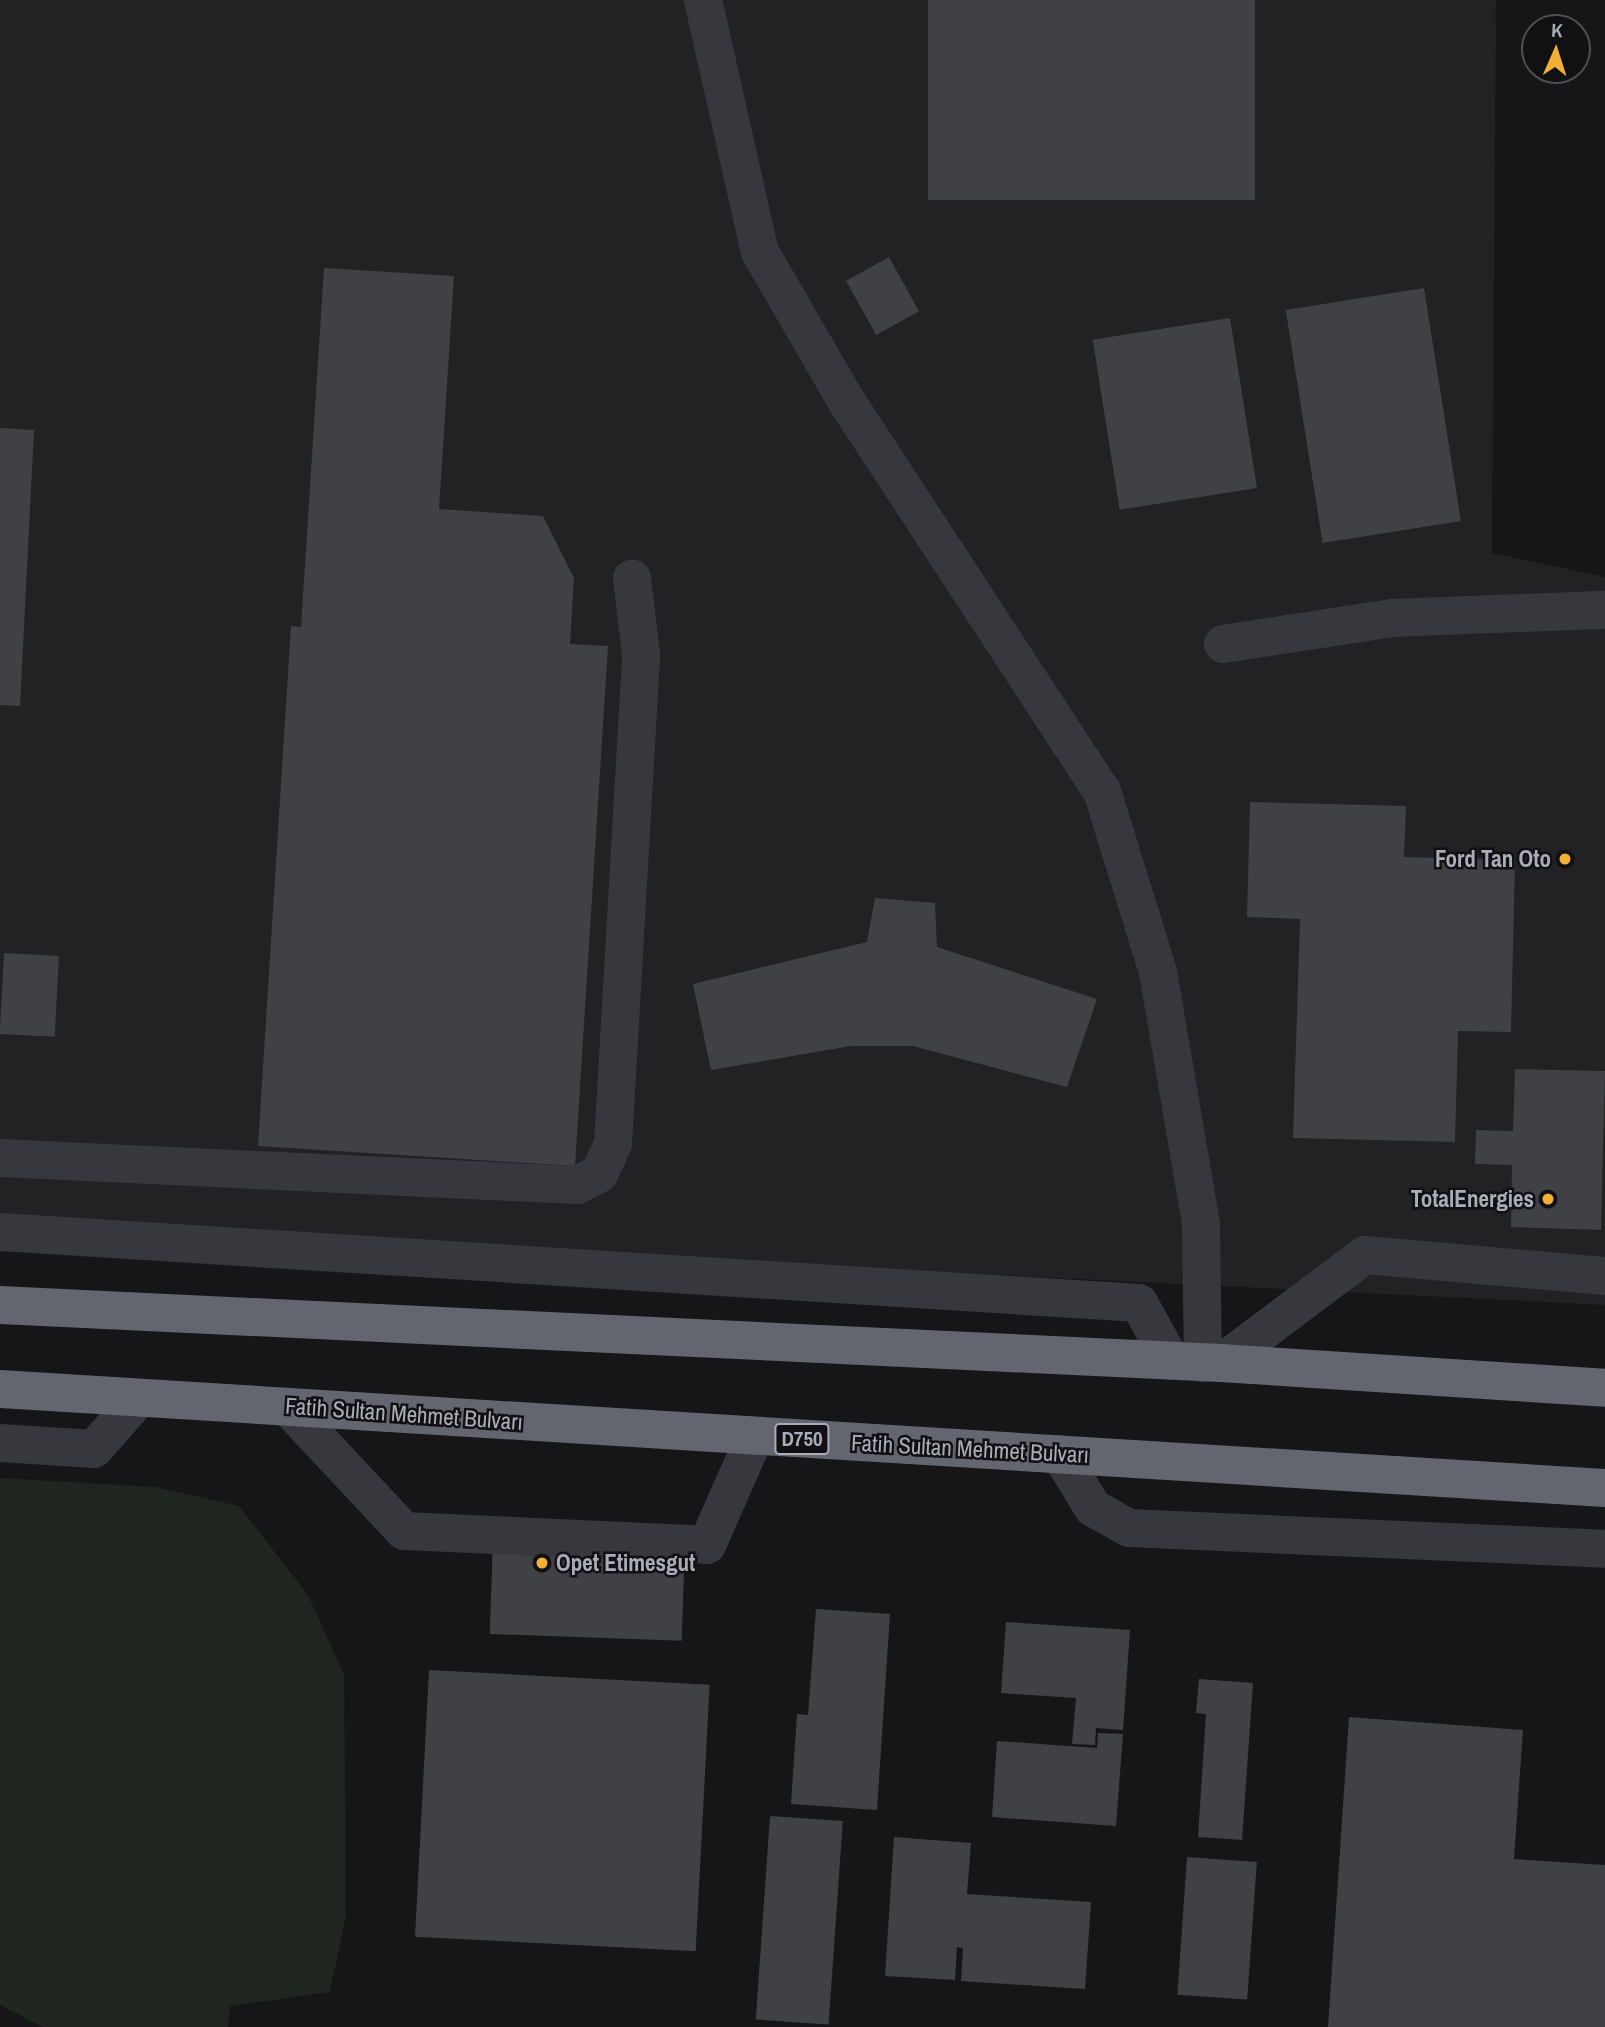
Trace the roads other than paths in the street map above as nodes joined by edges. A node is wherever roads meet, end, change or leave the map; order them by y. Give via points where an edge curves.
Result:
1 (703, 0) edge
2 (632, 579) dead end
3 (1605, 610) edge
4 (1223, 644) dead end
5 (0, 1158) edge
6 (0, 1232) edge
7 (1605, 1276) edge
8 (0, 1306) edge
9 (1198, 1363) junction
10 (1605, 1388) edge
11 (0, 1389) edge
12 (139, 1398) junction
13 (288, 1407) junction
14 (755, 1436) junction
15 (0, 1443) edge
16 (1060, 1454) junction
17 (1605, 1488) edge
18 (1605, 1549) edge

1 - 9 street via 760,252 847,402 1102,791 1158,972 1201,1223
2 - 5 street via 641,668 613,1144 599,1174 576,1185
3 - 4 street via 1392,618
6 - 9 street via 1139,1303
7 - 9 street via 1365,1255
8 - 9 highway
9 - 10 highway
11 - 12 highway, Fatih Sultan Mehmet Bulvarı / D750
12 - 13 highway, Fatih Sultan Mehmet Bulvarı / D750
12 - 15 street via 94,1449
13 - 14 highway, Fatih Sultan Mehmet Bulvarı / D750
13 - 14 street via 404,1531 707,1545
14 - 16 highway, Fatih Sultan Mehmet Bulvarı / D750
16 - 17 highway, Fatih Sultan Mehmet Bulvarı / D750
16 - 18 street via 1093,1508 1129,1528

